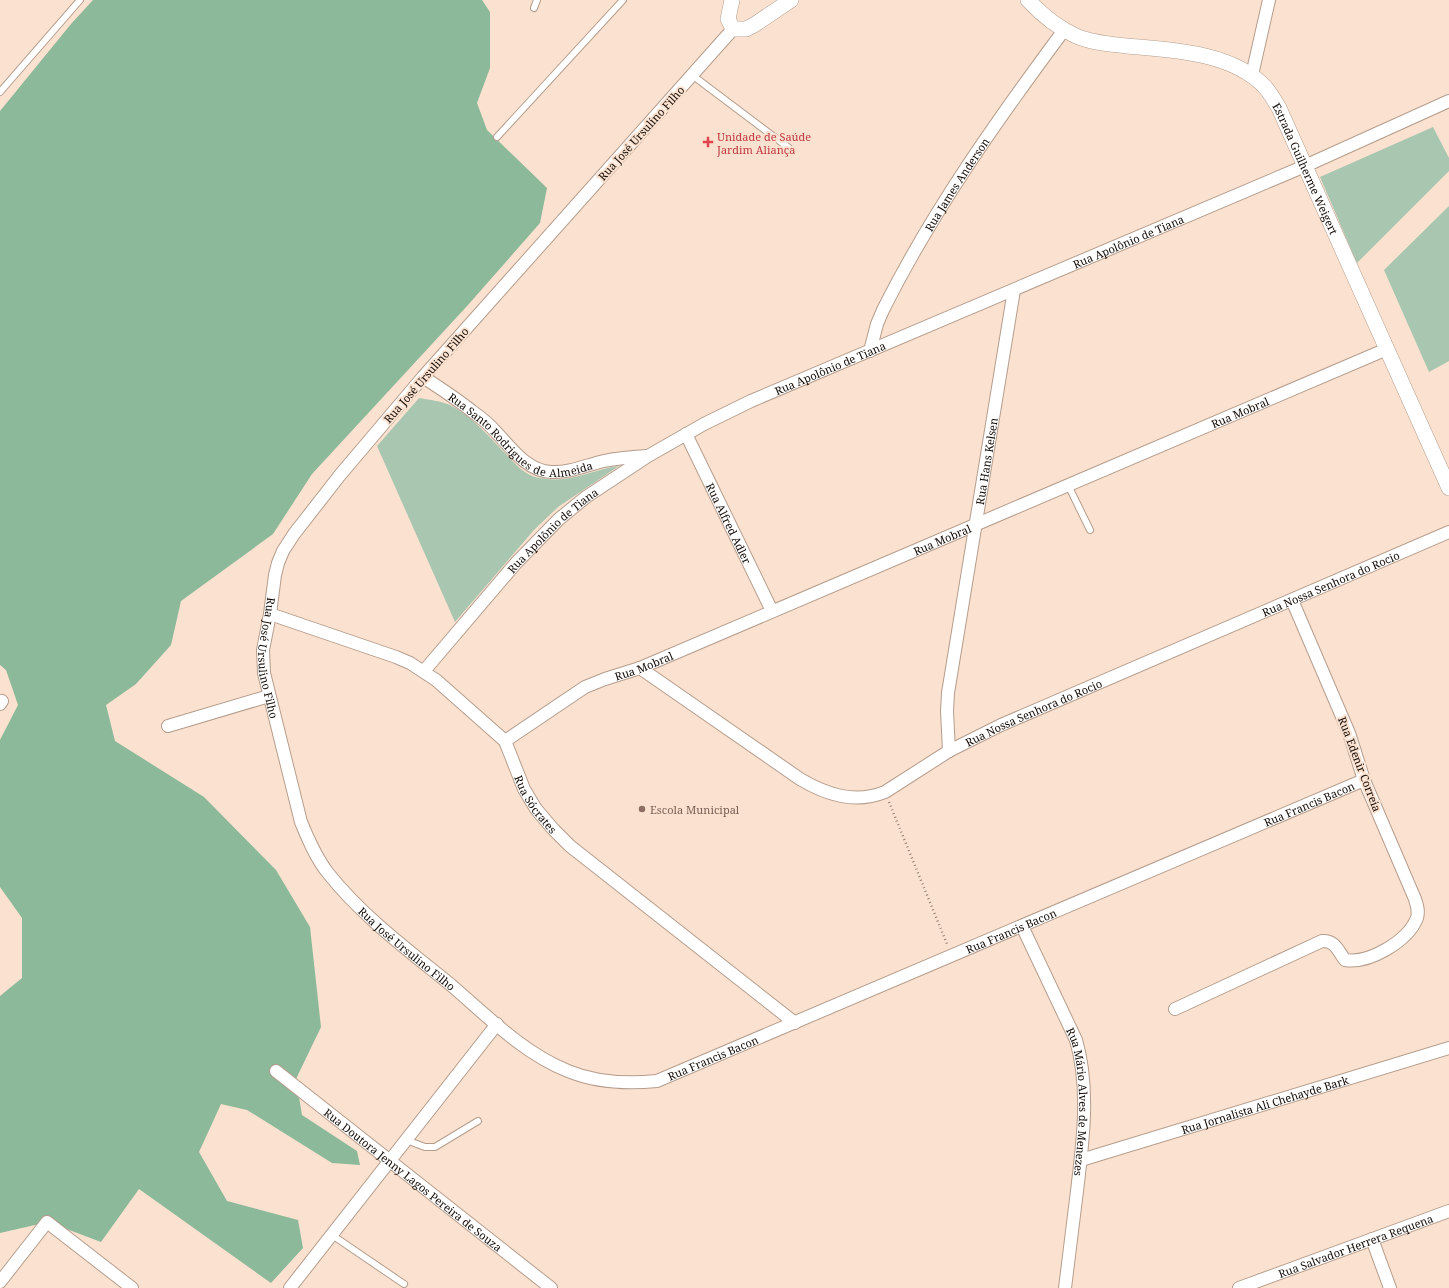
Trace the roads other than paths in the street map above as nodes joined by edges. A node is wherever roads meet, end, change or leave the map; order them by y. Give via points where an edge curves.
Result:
1 (80, 0) edge
2 (537, 0) edge
3 (623, 0) edge
4 (732, 0) edge
5 (791, 0) edge
6 (1028, 0) edge
7 (1269, 0) edge
8 (534, 8) dead end
9 (733, 29) junction
10 (1064, 30) junction
11 (692, 75) junction
12 (1252, 75) junction
13 (0, 92) edge
14 (1449, 101) edge
15 (497, 137) dead end
16 (789, 148) dead end
17 (1305, 166) junction
18 (1014, 290) junction
19 (1387, 349) junction
20 (870, 351) junction
21 (423, 377) junction
22 (686, 434) junction
23 (648, 456) junction
24 (1447, 480) edge
25 (1068, 485) junction
26 (976, 524) junction
27 (1090, 530) dead end
28 (1449, 532) edge
29 (1292, 600) junction
30 (772, 611) junction
31 (270, 614) junction
32 (640, 668) junction
33 (424, 671) junction
34 (269, 696) junction
35 (168, 726) dead end
36 (505, 741) junction
37 (949, 751) junction
38 (1364, 780) junction
39 (1022, 926) junction
40 (1176, 1009) dead end
41 (795, 1022) junction
42 (497, 1024) junction
43 (1449, 1048) edge
44 (276, 1071) dead end
45 (658, 1081) joint
46 (478, 1121) dead end
47 (406, 1140) junction
48 (1081, 1160) junction
49 (390, 1161) junction
50 (1449, 1212) edge
51 (332, 1234) junction
52 (1372, 1239) junction
53 (0, 1282) edge
54 (404, 1284) dead end
55 (132, 1288) edge
56 (290, 1288) edge
57 (552, 1288) edge
58 (1066, 1288) edge
59 (1239, 1288) edge
60 (1390, 1288) edge

1 - 13 lane
2 - 8 lane
3 - 15 lane
4 - 9 street via 728,19
5 - 9 street via 746,29
6 - 10 street, Estrada Guilherme Weigert
7 - 12 street
9 - 11 street, Rua José Ursulino Filho
10 - 12 street, Estrada Guilherme Weigert via 1078,37 1104,43 1196,54 1220,60
10 - 20 street, Rua James Anderson via 997,121 932,223 883,310
11 - 16 lane
11 - 21 street, Rua José Ursulino Filho
12 - 17 street, Estrada Guilherme Weigert via 1273,98
14 - 17 street, Rua Apolônio de Tiana
17 - 18 street, Rua Apolônio de Tiana
17 - 19 street, Estrada Guilherme Weigert
18 - 20 street, Rua Apolônio de Tiana
18 - 26 street, Rua Hans Kelsen
19 - 24 street, Estrada Guilherme Weigert
19 - 25 street, Rua Mobral
20 - 22 street, Rua Apolônio de Tiana via 740,406
21 - 23 street, Rua Santo Rodrigues de Almeida via 458,399 529,465 540,470 567,471 603,461
21 - 31 street, Rua José Ursulino Filho via 340,475 283,551 275,575
22 - 23 street, Rua Apolônio de Tiana
22 - 30 street, Rua Alfred Adler
23 - 33 street, Rua Apolônio de Tiana via 586,497 560,519 516,564
25 - 26 street, Rua Mobral
25 - 27 lane
26 - 30 street, Rua Mobral
26 - 37 street, Rua Hans Kelsen via 948,692
28 - 29 street, Rua Nossa Senhora do Rocio
29 - 37 street, Rua Nossa Senhora do Rocio via 1001,725
29 - 38 street, Rua Edenir Correia via 1348,733
30 - 32 street, Rua Mobral
31 - 33 street, Rua Sócrates via 396,658
31 - 34 street, Rua José Ursulino Filho via 262,661
32 - 36 street, Rua Mobral via 605,678 586,687
32 - 37 street, Rua Nossa Senhora do Rocio via 800,779 831,794 863,798 885,792
33 - 36 street, Rua Sócrates
34 - 35 street
34 - 42 street, Rua José Ursulino Filho via 301,822 327,872 380,926
36 - 41 street, Rua Sócrates via 524,788 536,809 570,846
38 - 39 street, Rua Francis Bacon
38 - 40 street, Rua Edenir Correia via 1418,909 1417,918 1410,929 1392,946 1374,956 1352,961 1345,960 1334,944 1322,942
39 - 41 street, Rua Francis Bacon
39 - 48 street, Rua Mário Alves de Menezes via 1068,1021 1081,1057 1084,1097
41 - 45 street, Rua Francis Bacon
42 - 45 street, Rua José Ursulino Filho via 535,1053 569,1072 611,1082
42 - 47 street
43 - 48 street, Rua Jornalista Ali Chehayde Bark
44 - 49 street, Rua Doutora Jenny Lagos Pereira de Souza
46 - 47 lane via 439,1146 425,1147
47 - 49 street
48 - 58 street, Rua Mário Alves de Menezes
49 - 51 street
49 - 57 street, Rua Doutora Jenny Lagos Pereira de Souza
50 - 52 street, Rua Salvador Herrera Requena
51 - 54 lane
51 - 56 street
52 - 59 street, Rua Salvador Herrera Requena
52 - 60 street
53 - 55 street via 47,1222

